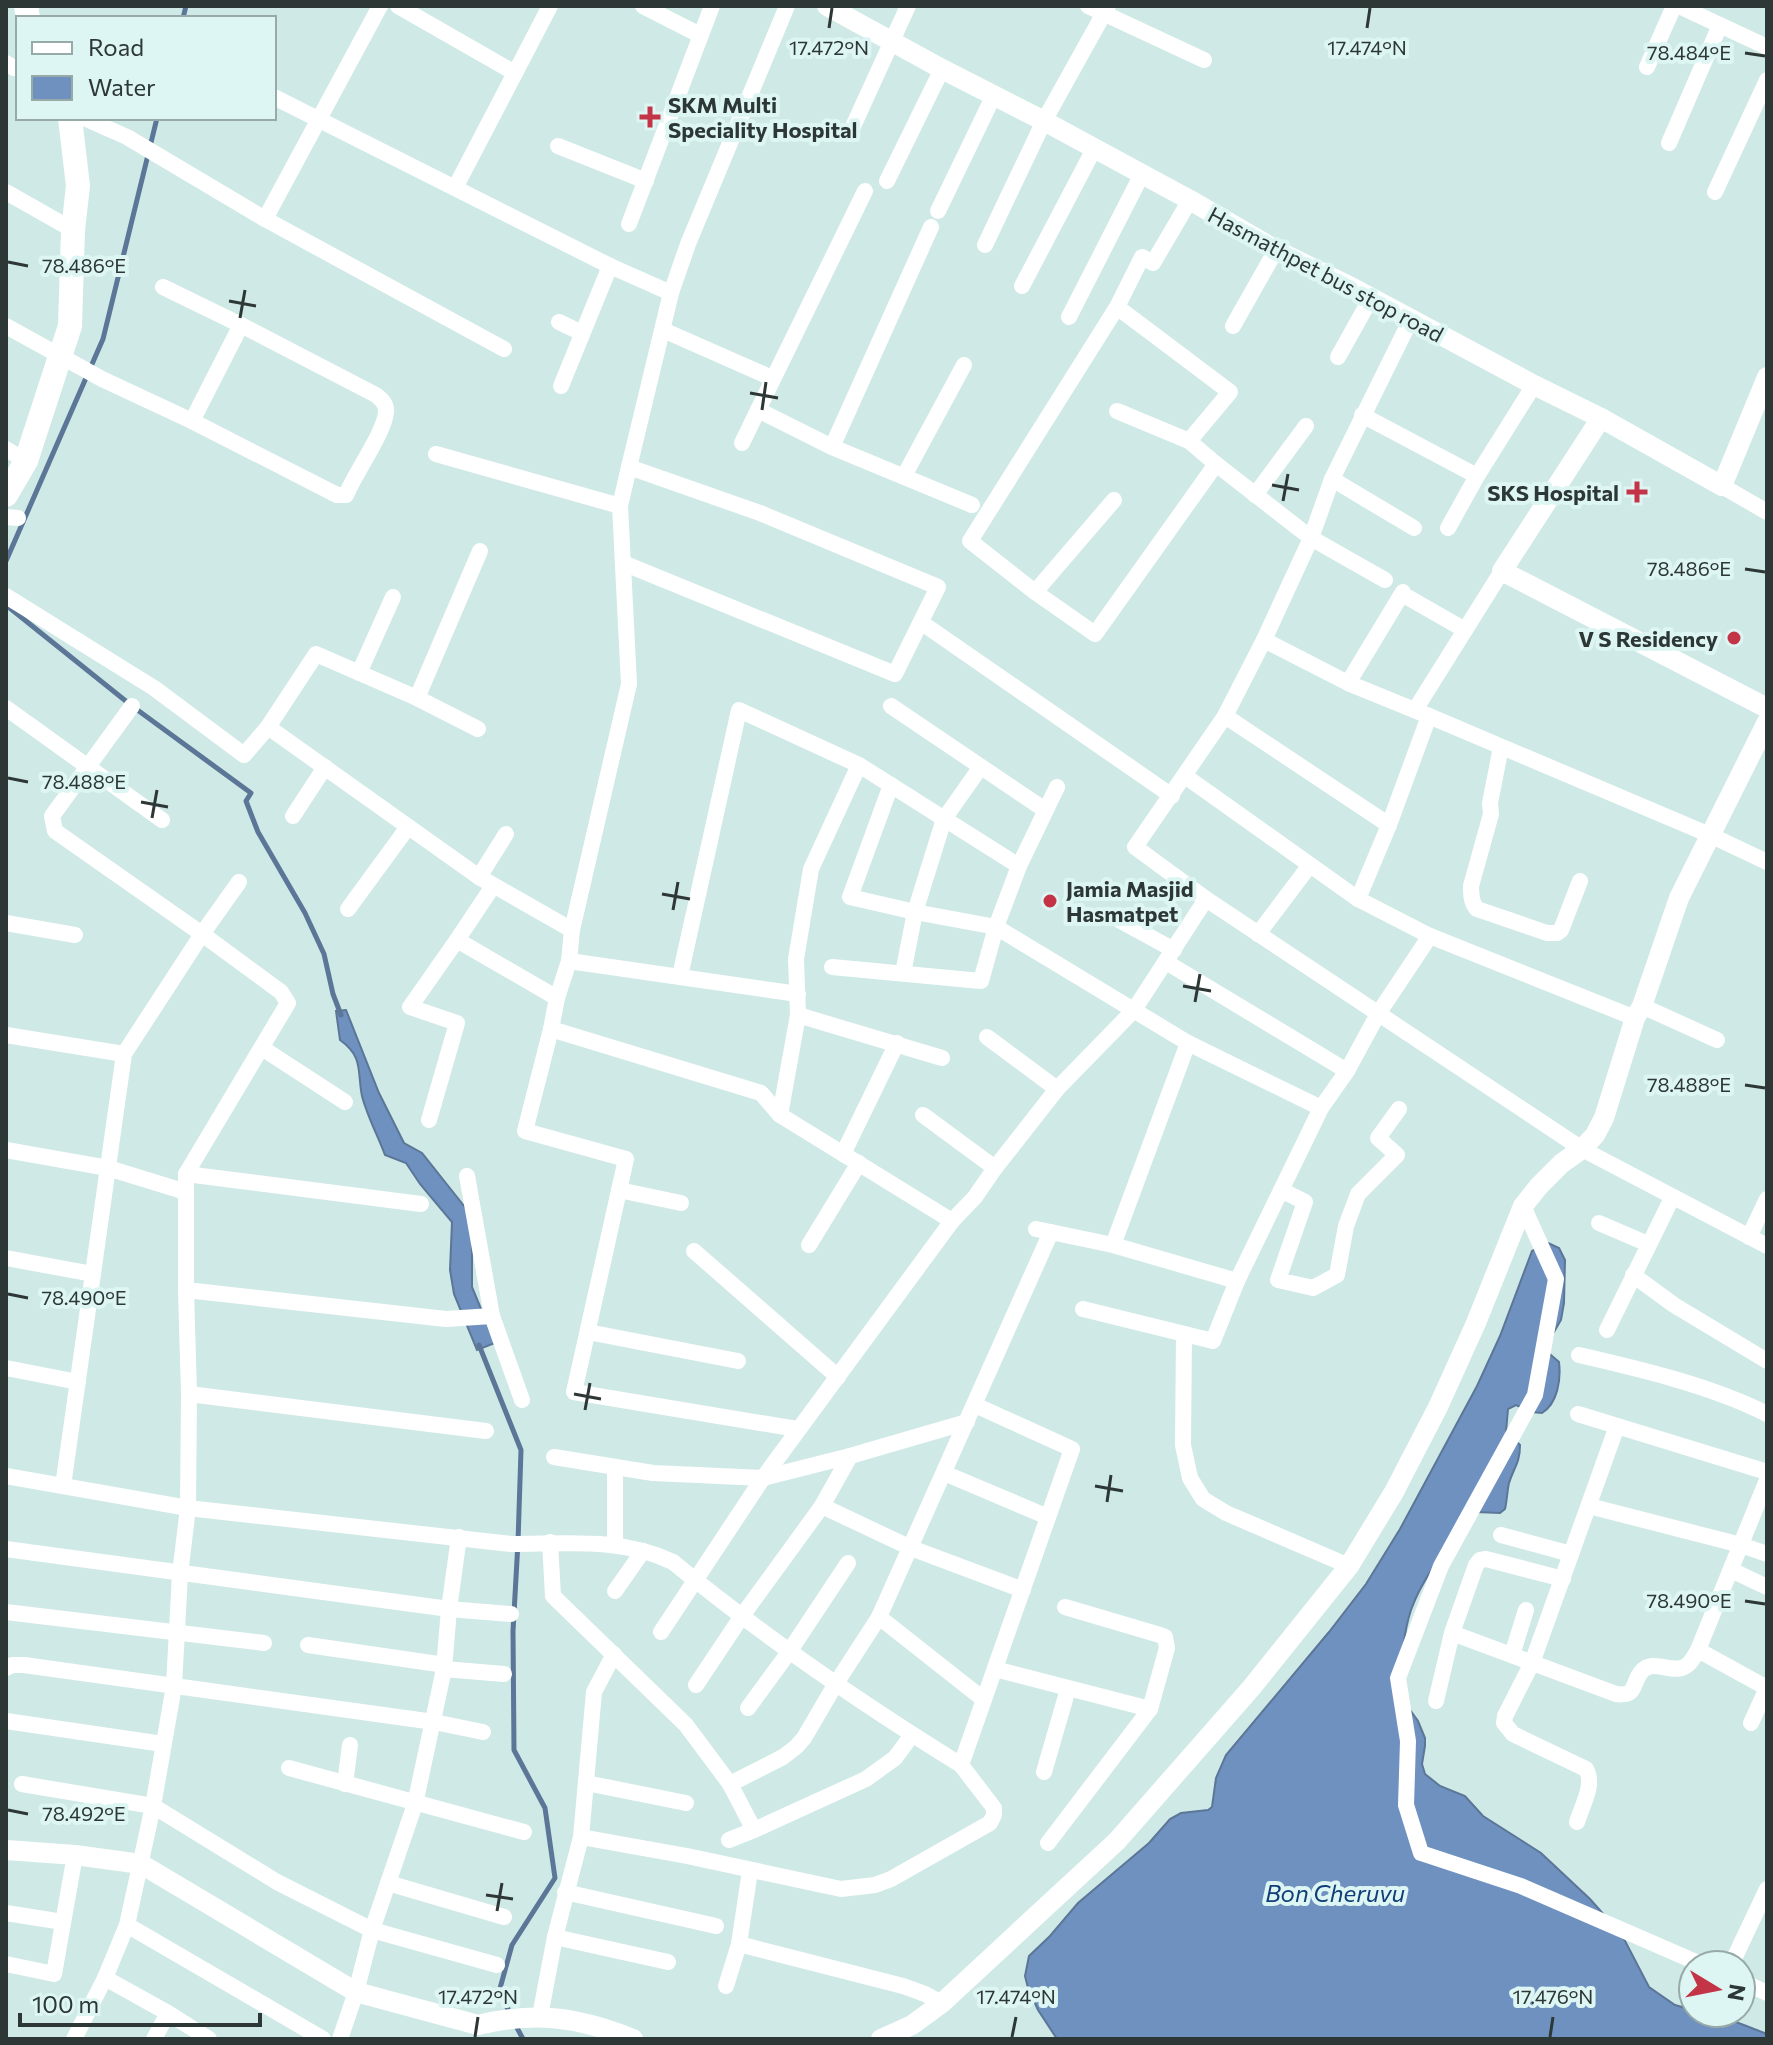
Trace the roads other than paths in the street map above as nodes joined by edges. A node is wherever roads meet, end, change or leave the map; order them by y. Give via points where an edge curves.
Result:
1 (380, 6) edge
2 (398, 6) edge
3 (550, 6) edge
4 (643, 6) edge
5 (712, 6) edge
6 (787, 6) edge
7 (827, 6) edge
8 (908, 6) edge
9 (1088, 6) edge
10 (1676, 6) edge
11 (1106, 10) edge
12 (1720, 25) junction
13 (700, 35) junction
14 (893, 42) junction
15 (1767, 47) edge
16 (1204, 60) dead end
17 (1647, 67) dead end
18 (942, 69) junction
19 (515, 73) junction
20 (1767, 80) edge
21 (994, 95) junction
22 (276, 98) edge
23 (70, 120) edge
24 (89, 120) edge
25 (319, 121) junction
26 (1044, 121) junction
27 (850, 133) dead end
28 (1669, 143) dead end
29 (558, 146) dead end
30 (1094, 149) junction
31 (1142, 174) junction
32 (646, 181) junction
33 (887, 181) dead end
34 (455, 188) junction
35 (865, 191) dead end
36 (6, 192) edge
37 (1715, 192) dead end
38 (1190, 200) junction
39 (938, 211) dead end
40 (265, 219) junction
41 (629, 224) dead end
42 (931, 227) dead end
43 (73, 230) junction
44 (985, 245) dead end
45 (1276, 250) junction
46 (610, 266) junction
47 (1022, 286) dead end
48 (163, 287) dead end
49 (671, 293) junction
50 (1371, 298) junction
51 (1117, 307) junction
52 (1069, 317) dead end
53 (1411, 319) junction
54 (559, 322) dead end
55 (241, 325) junction
56 (6, 326) edge
57 (1233, 326) dead end
58 (663, 330) junction
59 (582, 333) junction
60 (504, 349) dead end
61 (1338, 357) dead end
62 (70, 362) junction
63 (964, 365) dead end
64 (1767, 377) edge
65 (772, 378) junction
66 (1534, 385) junction
67 (561, 386) dead end
68 (758, 410) junction
69 (1117, 411) dead end
70 (1362, 415) junction
71 (1601, 418) junction
72 (192, 421) junction
73 (1306, 426) dead end
74 (1189, 441) junction
75 (742, 443) dead end
76 (832, 447) junction
77 (436, 454) dead end
78 (16, 455) edge
79 (1216, 464) junction
80 (629, 467) junction
81 (904, 476) junction
82 (1477, 476) junction
83 (1332, 479) junction
84 (1722, 486) junction
85 (6, 495) edge
86 (1255, 495) junction
87 (1114, 500) dead end
88 (972, 505) dead end
89 (620, 506) junction
90 (1767, 512) edge
91 (1414, 528) dead end
92 (1448, 528) dead end
93 (1311, 538) junction
94 (480, 551) dead end
95 (623, 563) junction
96 (1502, 571) junction
97 (1385, 580) dead end
98 (1035, 592) junction
99 (6, 596) edge
100 (393, 597) dead end
101 (922, 623) junction
102 (1465, 630) junction
103 (1264, 640) junction
104 (359, 673) junction
105 (1348, 683) junction
106 (417, 698) junction
107 (132, 706) dead end
108 (891, 706) dead end
109 (6, 708) edge
110 (1767, 708) edge
111 (1422, 713) junction
112 (1225, 716) junction
113 (1767, 722) edge
114 (268, 727) junction
115 (478, 729) dead end
116 (1501, 747) junction
117 (859, 765) junction
118 (88, 767) junction
119 (325, 767) junction
120 (980, 768) junction
121 (1185, 776) junction
122 (891, 785) junction
123 (1057, 787) dead end
124 (1172, 796) junction
125 (1045, 810) junction
126 (293, 816) dead end
127 (944, 819) junction
128 (162, 820) dead end
129 (1389, 825) junction
130 (408, 827) junction
131 (506, 834) dead end
132 (1710, 835) junction
133 (1767, 862) edge
134 (1310, 865) junction
135 (1019, 866) junction
136 (1580, 881) dead end
137 (239, 882) dead end
138 (486, 882) junction
139 (1206, 899) junction
140 (1358, 899) junction
141 (348, 909) dead end
142 (915, 912) junction
143 (1119, 920) dead end
144 (6, 923) edge
145 (996, 927) junction
146 (572, 930) junction
147 (202, 934) junction
148 (1258, 934) junction
149 (75, 935) dead end
150 (1430, 936) junction
151 (457, 940) junction
152 (1170, 956) junction
153 (569, 961) junction
154 (832, 967) dead end
155 (903, 973) junction
156 (680, 976) junction
157 (798, 994) junction
158 (557, 998) junction
159 (1134, 1010) junction
160 (1639, 1012) junction
161 (1378, 1014) junction
162 (798, 1015) junction
163 (551, 1029) junction
164 (6, 1035) edge
165 (987, 1037) dead end
166 (1717, 1040) dead end
167 (897, 1043) junction
168 (1188, 1043) junction
169 (262, 1048) junction
170 (124, 1054) junction
171 (942, 1058) dead end
172 (1347, 1071) junction
173 (1057, 1089) junction
174 (345, 1102) dead end
175 (1321, 1108) junction
176 (1399, 1109) dead end
177 (780, 1115) junction
178 (923, 1115) dead end
179 (429, 1120) dead end
180 (1582, 1149) junction
181 (6, 1150) edge
182 (843, 1154) junction
183 (859, 1163) junction
184 (108, 1168) junction
185 (995, 1168) junction
186 (186, 1174) junction
187 (467, 1176) dead end
188 (619, 1190) junction
189 (1281, 1190) junction
190 (186, 1192) junction
191 (1672, 1198) junction
192 (1767, 1199) edge
193 (681, 1203) dead end
194 (421, 1204) dead end
195 (1523, 1206) junction
196 (952, 1221) junction
197 (1599, 1223) dead end
198 (1749, 1237) junction
199 (1648, 1244) junction
200 (809, 1245) dead end
201 (1113, 1245) junction
202 (1767, 1246) edge
203 (694, 1251) dead end
204 (6, 1258) edge
205 (93, 1274) junction
206 (1633, 1275) junction
207 (1237, 1281) junction
208 (186, 1290) junction
209 (1083, 1309) dead end
210 (492, 1316) junction
211 (1607, 1330) dead end
212 (588, 1332) junction
213 (1184, 1334) junction
214 (1579, 1355) dead end
215 (738, 1361) dead end
216 (1767, 1361) edge
217 (6, 1368) edge
218 (838, 1377) junction
219 (78, 1382) junction
220 (189, 1394) junction
221 (522, 1400) dead end
222 (975, 1405) junction
223 (1578, 1414) dead end
224 (1767, 1414) edge
225 (967, 1422) junction
226 (1617, 1426) junction
227 (797, 1429) junction
228 (486, 1431) dead end
229 (850, 1456) junction
230 (554, 1457) dead end
231 (615, 1467) junction
232 (1767, 1472) edge
233 (944, 1473) junction
234 (6, 1476) edge
235 (763, 1478) junction
236 (1767, 1480) edge
237 (63, 1486) junction
238 (822, 1506) junction
239 (1589, 1506) junction
240 (188, 1508) junction
241 (1048, 1517) junction
242 (1501, 1535) dead end
243 (459, 1537) junction
244 (550, 1542) junction
245 (615, 1545) junction
246 (1741, 1545) junction
247 (911, 1548) junction
248 (6, 1549) edge
249 (643, 1551) junction
250 (1571, 1554) junction
251 (1767, 1554) edge
252 (848, 1563) dead end
253 (1349, 1566) junction
254 (1731, 1570) junction
255 (180, 1574) junction
256 (1563, 1579) junction
257 (694, 1580) junction
258 (1767, 1587) edge
259 (1023, 1590) junction
260 (615, 1591) dead end
261 (1065, 1607) dead end
262 (449, 1609) junction
263 (1526, 1610) dead end
264 (6, 1612) edge
265 (511, 1614) dead end
266 (742, 1616) junction
267 (879, 1617) junction
268 (661, 1632) dead end
269 (177, 1633) junction
270 (1452, 1633) junction
271 (264, 1643) dead end
272 (308, 1645) dead end
273 (1698, 1650) junction
274 (789, 1652) junction
275 (614, 1654) junction
276 (1512, 1655) junction
277 (1532, 1663) junction
278 (445, 1667) junction
279 (6, 1668) edge
280 (995, 1669) junction
281 (504, 1674) dead end
282 (696, 1685) dead end
283 (835, 1685) junction
284 (174, 1686) junction
285 (1767, 1688) edge
286 (1068, 1689) junction
287 (983, 1699) junction
288 (1436, 1701) dead end
289 (748, 1708) dead end
290 (1150, 1709) junction
291 (6, 1721) edge
292 (434, 1722) junction
293 (1751, 1723) dead end
294 (483, 1732) dead end
295 (912, 1735) junction
296 (163, 1744) junction
297 (350, 1745) dead end
298 (961, 1765) junction
299 (289, 1768) dead end
300 (1044, 1772) dead end
301 (586, 1783) junction
302 (22, 1784) dead end
303 (345, 1784) junction
304 (730, 1784) junction
305 (686, 1803) dead end
306 (415, 1804) junction
307 (153, 1806) junction
308 (1577, 1822) dead end
309 (754, 1830) junction
310 (524, 1832) dead end
311 (581, 1837) junction
312 (729, 1840) dead end
313 (1048, 1843) dead end
314 (6, 1850) edge
315 (75, 1855) junction
316 (141, 1864) junction
317 (750, 1871) junction
318 (388, 1883) junction
319 (1767, 1889) edge
320 (565, 1892) junction
321 (6, 1913) edge
322 (504, 1917) dead end
323 (63, 1922) junction
324 (127, 1925) junction
325 (716, 1926) dead end
326 (372, 1930) junction
327 (555, 1937) junction
328 (739, 1944) junction
329 (1739, 1949) edge
330 (1677, 1954) edge
331 (668, 1962) dead end
332 (6, 1964) edge
333 (497, 1965) dead end
334 (105, 1978) junction
335 (726, 1986) dead end
336 (356, 1992) junction
337 (942, 2003) junction
338 (168, 2013) junction
339 (533, 2017) junction
340 (481, 2028) edge
341 (74, 2039) edge
342 (154, 2039) edge
343 (209, 2039) edge
344 (323, 2039) edge
345 (340, 2039) edge
346 (633, 2039) edge
347 (881, 2039) edge

1 - 25 street
2 - 19 street
3 - 19 street
4 - 13 street
5 - 13 street
6 - 49 street
7 - 14 street, Hasmathpet bus stop road
8 - 14 street
9 - 11 street
10 - 12 street
10 - 17 street
11 - 16 street
11 - 26 street
12 - 15 street
12 - 28 street
13 - 32 street
14 - 18 street, Hasmathpet bus stop road
14 - 27 street
18 - 21 street, Hasmathpet bus stop road
18 - 33 street
19 - 34 street
20 - 37 street
21 - 26 street, Hasmathpet bus stop road
21 - 39 street
22 - 25 street
23 - 43 main road via 78,186
24 - 40 street
25 - 34 street
25 - 40 street
26 - 30 street, Hasmathpet bus stop road
26 - 44 street
29 - 32 street
30 - 31 street, Hasmathpet bus stop road
30 - 47 street
31 - 38 street, Hasmathpet bus stop road
31 - 52 street
32 - 41 street
34 - 46 street
35 - 65 street
36 - 43 street
38 - 45 street, Hasmathpet bus stop road
38 - 51 street via 1153,263 1142,257
40 - 60 street
42 - 76 street
43 - 62 main road
45 - 50 street, Hasmathpet bus stop road
45 - 57 street
46 - 49 street
46 - 59 street
48 - 55 street
49 - 58 street
50 - 53 street, Hasmathpet bus stop road
50 - 61 street
51 - 74 street via 1230,392
51 - 98 street via 970,541
53 - 66 street, Hasmathpet bus stop road
53 - 70 street
54 - 59 street
55 - 72 street
55 - 72 street via 376,395 386,406 379,431 342,496
56 - 62 street
58 - 65 street
58 - 80 street
59 - 67 street
62 - 72 street
62 - 78 main road
63 - 81 street
64 - 84 street
65 - 68 street
66 - 71 street, Hasmathpet bus stop road
66 - 82 street
68 - 75 street
68 - 76 street
69 - 74 street
70 - 82 street
70 - 83 street
71 - 84 street, Hasmathpet bus stop road
71 - 96 street
73 - 86 street
74 - 79 street
76 - 81 street
77 - 89 street
78 - 85 main road
79 - 86 street
79 - 98 street via 1095,634
80 - 89 street
80 - 101 street via 760,513 938,587
81 - 88 street
82 - 92 street
83 - 91 street
83 - 93 street
84 - 90 street
86 - 93 street
87 - 98 street
89 - 95 street
93 - 97 street
93 - 103 street
94 - 106 street
95 - 101 street via 895,674
95 - 146 street via 629,684
96 - 102 street
96 - 110 street
99 - 114 street via 154,688 244,755
100 - 104 street
101 - 124 street
102 - 105 street via 1406,595
102 - 111 street
103 - 105 street
103 - 112 street
104 - 106 street
104 - 114 street via 316,654
105 - 111 street
106 - 115 street
107 - 118 street
108 - 120 street
109 - 118 street
111 - 116 street
111 - 129 street
112 - 121 street
112 - 129 street
113 - 132 street
114 - 119 street
116 - 132 street
116 - 136 street via 1491,814 1471,886 1474,906 1557,933
117 - 122 street
117 - 156 street via 739,710
117 - 157 street via 811,869 796,959
118 - 128 street
118 - 147 street via 52,816 55,831
119 - 126 street
119 - 130 street
120 - 125 street
120 - 127 street
121 - 124 street
121 - 134 street
122 - 127 street
122 - 142 street via 850,897
123 - 125 street
124 - 139 street via 1135,847
125 - 135 street
127 - 135 street
127 - 142 street
129 - 140 street
130 - 138 street
130 - 141 street
131 - 138 street
132 - 133 street
132 - 160 street via 1679,898
134 - 140 street
134 - 148 street
135 - 145 street
137 - 147 street
138 - 146 street
138 - 151 street
139 - 148 street
139 - 152 street
140 - 150 street
142 - 145 street
142 - 155 street
143 - 152 street
144 - 149 street
145 - 155 street via 981,981
145 - 159 street
146 - 153 street
147 - 169 street via 281,992 288,1003
147 - 170 street
148 - 161 street
150 - 160 street
150 - 161 street
151 - 158 street
151 - 179 street via 410,1007 457,1023
152 - 159 street
152 - 172 street
153 - 156 street
153 - 158 street
154 - 155 street
156 - 157 street
157 - 162 street
158 - 163 street
159 - 168 street
159 - 173 street
160 - 166 street
160 - 180 street via 1604,1118
161 - 172 street
161 - 180 street
162 - 167 street
162 - 177 street
163 - 177 street via 761,1093
163 - 188 street via 525,1131 626,1159
164 - 170 street
165 - 173 street
167 - 171 street
167 - 182 street
168 - 175 street
168 - 201 street
169 - 174 street
169 - 186 street
170 - 184 street
172 - 175 street
173 - 185 street
175 - 189 street
176 - 189 street via 1378,1138 1397,1155 1358,1194 1337,1275 1313,1288 1278,1280 1305,1202
177 - 182 street
178 - 185 street
180 - 191 street
180 - 195 street
181 - 184 street
182 - 183 street
183 - 196 street
183 - 200 street
184 - 190 street
184 - 205 street
185 - 196 street
186 - 190 street
186 - 194 street
187 - 210 street
188 - 193 street
188 - 212 street
189 - 207 street
190 - 208 street
191 - 198 street
191 - 199 street
192 - 198 street
195 - 253 street via 1438,1407
195 - 330 street via 1556,1279 1535,1395 1441,1566 1398,1678 1408,1741 1406,1805 1421,1853 1521,1886
196 - 218 street
197 - 199 street
198 - 202 street
199 - 206 street
201 - 207 street
201 - 222 street via 1043,1231
203 - 218 street
204 - 205 street
205 - 219 street
206 - 211 street
206 - 216 street
207 - 213 street via 1213,1341
208 - 210 street via 446,1319
208 - 220 street
209 - 213 street
210 - 221 street
212 - 215 street
212 - 227 street via 574,1392
213 - 253 street via 1183,1445 1190,1478 1203,1499
214 - 224 street via 1652,1373
217 - 219 street
218 - 227 street
219 - 237 street
220 - 228 street
220 - 240 street
222 - 225 street
222 - 241 street via 1072,1449
223 - 226 street
225 - 229 street
225 - 233 street
226 - 232 street
226 - 239 street
227 - 235 street
229 - 235 street
229 - 238 street
230 - 231 street
231 - 235 street
231 - 245 street
233 - 241 street
233 - 247 street
234 - 237 street
235 - 257 street
236 - 246 street
237 - 240 street
238 - 247 street
238 - 266 street
239 - 246 street
239 - 250 street
240 - 243 street
240 - 255 street
241 - 259 street
242 - 250 street
243 - 244 street via 511,1544
243 - 262 street
244 - 245 street
244 - 275 street via 553,1596
245 - 249 street
246 - 251 street
246 - 254 street
247 - 259 street
247 - 267 street
248 - 255 street
249 - 257 street via 673,1562
249 - 260 street
250 - 256 street
252 - 274 street
253 - 337 street via 1117,1841
254 - 258 street
254 - 273 street
255 - 262 street
255 - 269 street
256 - 270 street via 1480,1560
256 - 277 street
257 - 266 street
257 - 268 street
259 - 280 street
261 - 290 street via 1165,1637 1167,1648
262 - 265 street
262 - 278 street
263 - 276 street
264 - 269 street
266 - 274 street
266 - 282 street
267 - 283 street
267 - 287 street
269 - 271 street
269 - 284 street
270 - 276 street
270 - 288 street
272 - 278 street
273 - 277 street via 1680,1669 1647,1667 1624,1695
273 - 285 street
274 - 283 street
274 - 289 street
275 - 301 street via 594,1692
275 - 304 street via 686,1725
276 - 277 street
277 - 308 street via 1504,1723 1513,1734 1586,1769 1589,1784
278 - 281 street
278 - 292 street
279 - 284 street via 24,1665
280 - 286 street
280 - 287 street
283 - 295 street
283 - 304 street via 796,1747
284 - 292 street
284 - 296 street
285 - 293 street
286 - 290 street
286 - 300 street
287 - 298 street
290 - 313 street
291 - 296 street
292 - 294 street
292 - 306 street
295 - 298 street
295 - 309 street via 895,1758 866,1779
296 - 307 street
297 - 303 street
298 - 317 street via 994,1808 990,1823 891,1879 841,1889
299 - 303 street
301 - 305 street
301 - 311 street
302 - 307 street
303 - 306 street
304 - 309 street
306 - 310 street
306 - 318 street
307 - 316 street
307 - 326 street via 277,1882
309 - 312 street
311 - 317 street
311 - 320 street
314 - 315 street
315 - 316 street
315 - 323 street
316 - 324 street
316 - 336 street
317 - 328 street
318 - 322 street
318 - 326 street
319 - 329 street
320 - 325 street
320 - 327 street
321 - 323 street
323 - 332 street via 54,1974
324 - 334 street
324 - 344 street
326 - 333 street
326 - 336 street
327 - 331 street
327 - 339 street
328 - 335 street
328 - 337 street via 903,1986
334 - 338 street
334 - 341 street
336 - 340 street
336 - 345 street
337 - 347 street
338 - 342 street
338 - 343 street
339 - 340 street
339 - 346 street via 581,2021

